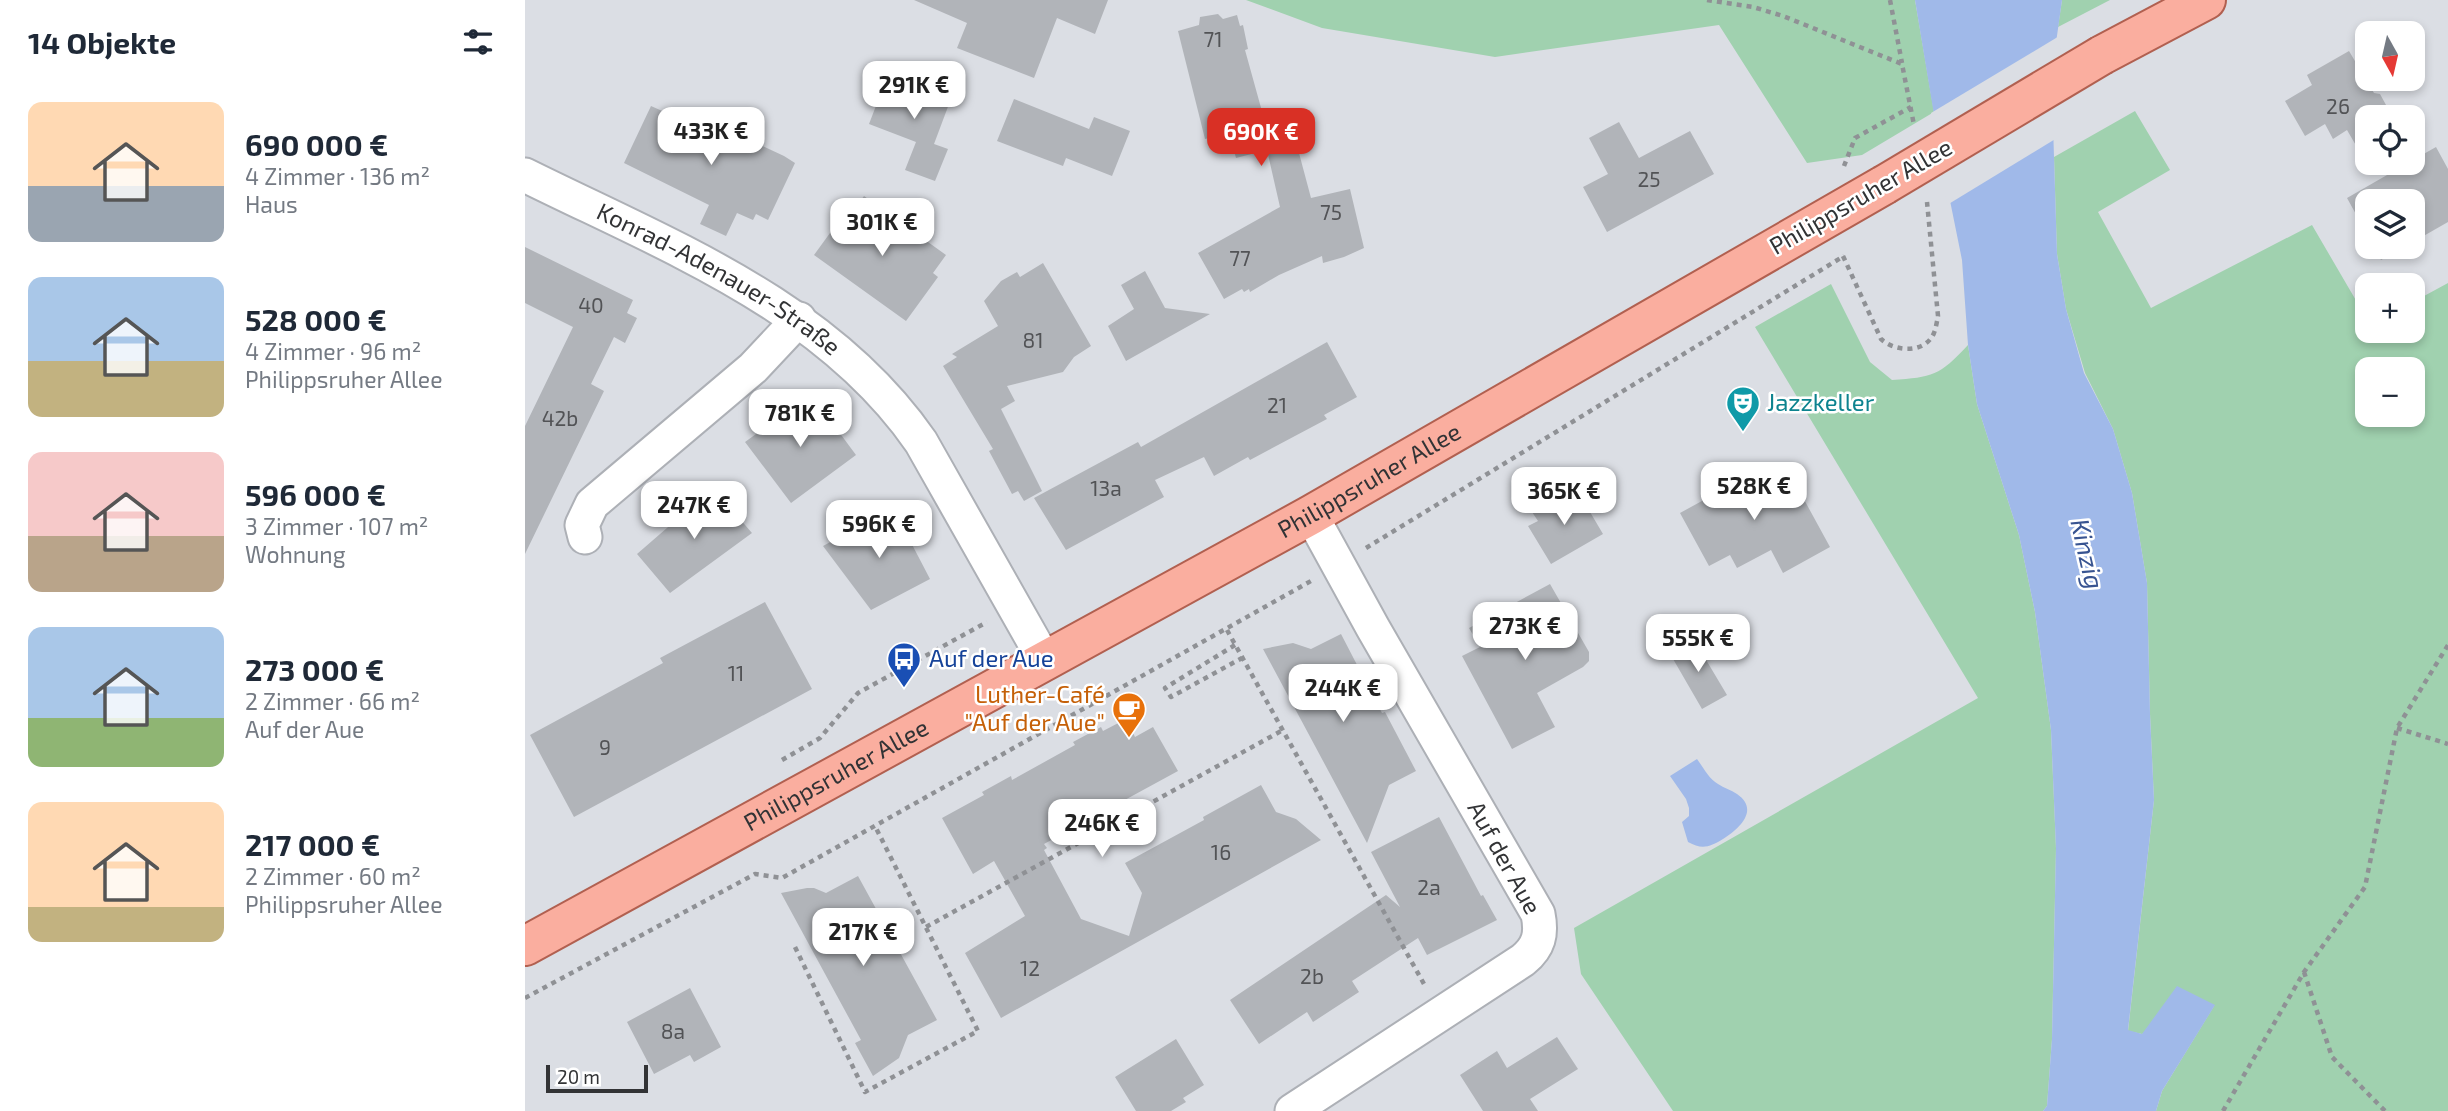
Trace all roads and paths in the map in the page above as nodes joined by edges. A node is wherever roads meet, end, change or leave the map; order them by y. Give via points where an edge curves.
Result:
1 (1707, 0) edge
2 (1890, 0) edge
3 (2206, 0) edge
4 (1902, 64) junction
5 (1842, 173) dead end
6 (525, 175) edge
7 (1827, 218) junction
8 (1930, 218) dead end
9 (1844, 256) junction
10 (799, 319) junction
11 (1311, 515) junction
12 (585, 537) dead end
13 (1338, 566) junction
14 (1023, 620) junction
15 (1227, 630) junction
16 (1235, 645) junction
17 (2448, 645) edge
18 (1242, 657) junction
19 (1045, 661) junction
20 (2397, 728) junction
21 (1283, 730) junction
22 (2448, 744) edge
23 (773, 765) dead end
24 (875, 826) junction
25 (926, 926) junction
26 (525, 946) edge
27 (796, 947) dead end
28 (2304, 972) junction
29 (525, 998) edge
30 (1440, 1013) junction
31 (1291, 1111) edge
32 (2223, 1111) edge
33 (2385, 1111) edge

1 - 4 path via 1773,13
2 - 4 path
3 - 7 main road, Philippsruher Allee, bridge via 2102,55
4 - 5 path via 1911,107 1855,138
6 - 10 street, Konrad-Adenauer-Straße via 709,266
7 - 9 path
7 - 11 main road, Philippsruher Allee
8 - 9 path via 1938,316 1934,335 1913,348 1901,349 1881,339
9 - 13 path
10 - 12 street via 753,368 592,504 582,524
10 - 14 street, Konrad-Adenauer-Straße via 861,369 903,416
11 - 13 street, Auf der Aue
11 - 19 main road, Philippsruher Allee
13 - 15 path
13 - 30 street, Auf der Aue via 1538,914 1541,930 1533,952
14 - 19 street, Konrad-Adenauer-Straße
14 - 23 path via 986,622 858,693 820,738
15 - 16 path
15 - 24 path
16 - 18 path
16 - 18 path via 1165,688 1171,697
17 - 20 path
18 - 21 path
19 - 26 main road, Philippsruher Allee
20 - 22 path
20 - 28 path via 2365,887
21 - 25 path
21 - 30 path
24 - 25 path
24 - 29 path via 782,878 755,874
25 - 27 path via 978,1031 865,1092
28 - 32 path
28 - 33 path via 2332,1057
30 - 31 street, Auf der Aue

